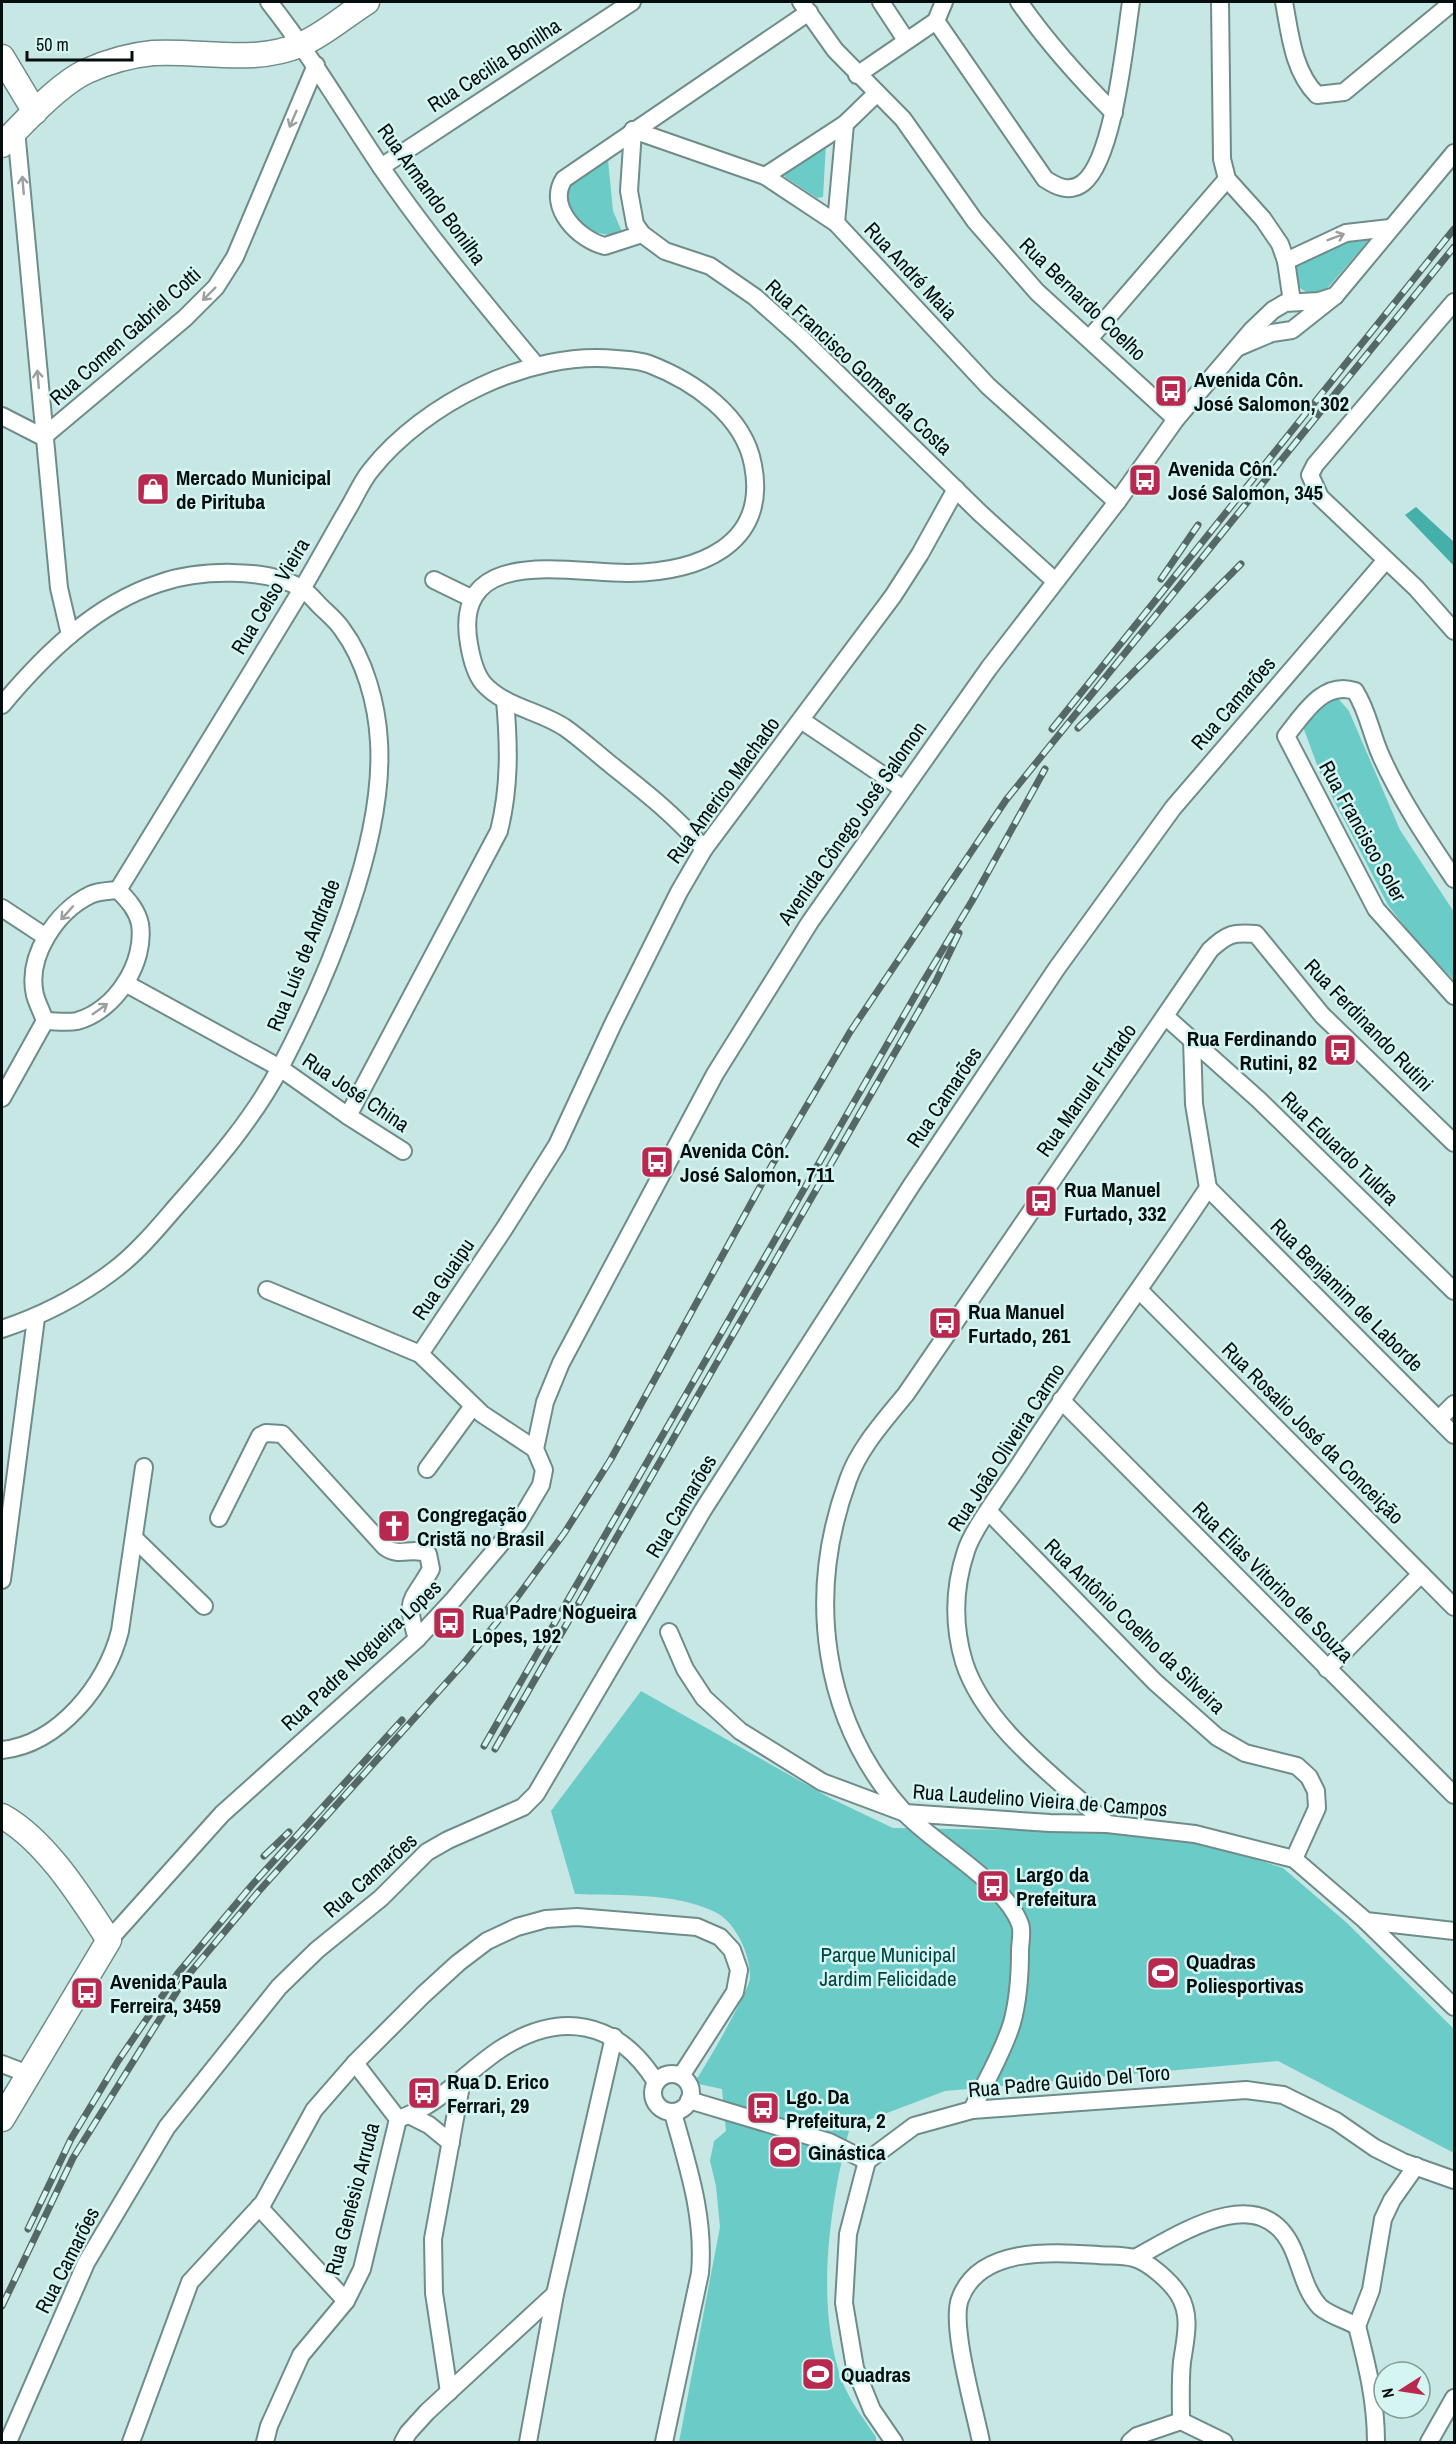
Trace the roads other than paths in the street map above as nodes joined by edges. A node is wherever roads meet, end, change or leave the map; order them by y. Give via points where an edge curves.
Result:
1 (269, 2) edge
2 (367, 2) edge
3 (632, 2) edge
4 (881, 2) edge
5 (944, 2) edge
6 (1019, 2) edge
7 (1131, 2) edge
8 (1220, 2) edge
9 (1284, 2) edge
10 (1453, 2) edge
11 (805, 7) edge
12 (936, 21) junction
13 (906, 40) junction
14 (302, 44) junction
15 (2, 57) edge
16 (316, 65) junction
17 (856, 75) junction
18 (877, 93) junction
19 (35, 112) junction
20 (1114, 112) junction
21 (845, 124) junction
22 (633, 130) junction
23 (9, 138) edge
24 (1455, 153) edge
25 (381, 167) junction
26 (765, 176) junction
27 (1227, 179) junction
28 (836, 223) junction
29 (1390, 228) junction
30 (642, 234) junction
31 (1286, 261) junction
32 (1335, 296) junction
33 (1294, 302) junction
34 (1455, 302) edge
35 (1268, 315) junction
36 (1301, 321) junction
37 (1272, 333) junction
38 (1089, 339) junction
39 (1239, 347) junction
40 (535, 364) junction
41 (2, 416) edge
42 (1176, 419) junction
43 (43, 437) junction
44 (956, 489) junction
45 (1117, 502) junction
46 (1386, 560) junction
47 (434, 580) dead end
48 (1055, 581) junction
49 (302, 589) junction
50 (473, 599) junction
51 (1455, 631) edge
52 (70, 635) junction
53 (505, 700) junction
54 (2, 705) edge
55 (801, 720) junction
56 (902, 789) junction
57 (704, 849) junction
58 (1455, 879) edge
59 (118, 890) junction
60 (2, 908) edge
61 (1256, 934) joint
62 (46, 937) junction
63 (125, 983) junction
64 (1455, 996) edge
65 (1165, 1016) junction
66 (45, 1021) junction
67 (1192, 1039) junction
68 (280, 1068) junction
69 (2, 1098) edge
70 (348, 1116) junction
71 (1455, 1143) edge
72 (404, 1151) dead end
73 (1208, 1188) junction
74 (504, 1229) joint
75 (267, 1290) dead end
76 (1140, 1291) junction
77 (1455, 1291) edge
78 (36, 1317) junction
79 (2, 1329) edge
80 (420, 1354) junction
81 (561, 1363) joint
82 (1061, 1400) junction
83 (1455, 1404) edge
84 (473, 1406) junction
85 (1439, 1419) junction
86 (1455, 1435) edge
87 (535, 1449) junction
88 (144, 1467) dead end
89 (427, 1469) dead end
90 (989, 1512) junction
91 (219, 1518) dead end
92 (134, 1538) junction
93 (1421, 1574) junction
94 (2, 1581) edge
95 (204, 1606) dead end
96 (1455, 1607) edge
97 (669, 1632) dead end
98 (417, 1639) junction
99 (1327, 1669) junction
100 (2, 1750) edge
101 (1455, 1795) edge
102 (904, 1813) junction
103 (2, 1816) edge
104 (1107, 1824) junction
105 (1294, 1859) junction
106 (1366, 1921) junction
107 (1455, 1931) edge
108 (109, 1940) junction
109 (1455, 2007) edge
110 (614, 2037) junction
111 (355, 2063) junction
112 (2, 2064) edge
113 (28, 2074) junction
114 (681, 2076) junction
115 (462, 2080) junction
116 (656, 2082) junction
117 (689, 2100) junction
118 (972, 2110) junction
119 (673, 2113) junction
120 (404, 2117) junction
121 (2, 2119) edge
122 (451, 2143) junction
123 (867, 2161) junction
124 (1416, 2166) junction
125 (1455, 2180) edge
126 (259, 2208) junction
127 (1135, 2258) junction
128 (555, 2294) junction
129 (346, 2301) junction
130 (1357, 2326) junction
131 (449, 2392) junction
132 (1455, 2398) edge
133 (1181, 2421) junction
134 (889, 2440) edge
135 (8, 2442) edge
136 (131, 2442) edge
137 (265, 2442) edge
138 (403, 2442) edge
139 (528, 2442) edge
140 (664, 2442) edge
141 (981, 2442) edge
142 (1130, 2442) edge
143 (1224, 2442) edge
144 (1376, 2442) edge
145 (1429, 2442) edge

1 - 14 street, Rua Armando Bonilha
2 - 14 main road
3 - 25 street, Rua Cecilia Bonilha
4 - 13 street
5 - 12 street
6 - 20 street via 1077,76
7 - 20 street
8 - 27 street via 1219,133
9 - 10 street via 1296,60 1306,85 1317,96 1344,92
11 - 17 street
11 - 22 street
12 - 13 street
12 - 20 street via 1045,179 1059,188 1083,183 1096,164
13 - 17 street
14 - 16 street, Rua Armando Bonilha
14 - 19 main road via 266,54 153,54 121,60 86,71
15 - 19 main road
16 - 25 street, Rua Armando Bonilha
16 -> 43 street, Rua Comen Gabriel Cotti via 235,257 216,287 168,333
17 - 18 street
18 - 21 street
18 - 38 street, Rua Bernardo Coelho via 903,119 975,221 1037,292
19 - 23 main road
21 - 26 street
21 - 28 street
22 - 26 street, Rua André Maia
22 - 30 street via 629,191 635,224
22 - 30 street via 564,179 559,194 568,222 593,243 605,246
43 -> 23 street via 21,158
24 - 29 street
25 - 40 street, Rua Armando Bonilha via 431,236
26 - 28 street, Rua André Maia
27 - 31 street via 1263,219
27 - 38 street
28 - 45 street, Rua André Maia via 988,386
31 -> 29 street via 1346,233
29 - 32 street
30 - 44 street, Rua Francisco Gomes da Costa via 665,251 710,266 755,297
31 - 33 street
32 - 33 street
32 - 36 street
33 - 35 street via 1277,307
33 - 36 street via 1302,309
34 - 46 street via 1310,475 1320,497
35 - 37 street
35 - 39 street, Avenida Cônego José Salomon
36 - 37 street via 1285,333
37 - 39 street, Avenida Cônego José Salomon
38 - 42 street, Rua Bernardo Coelho
39 - 42 street, Avenida Cônego José Salomon
40 - 49 street, Rua Celso Vieira via 441,409 402,438 370,471
40 - 50 street, Rua Celso Vieira via 599,357 643,361 686,380 724,411 749,447 755,471 753,509 743,532 725,548 701,560 662,571 627,573 553,567 521,569 498,576
41 - 43 street
42 - 45 street, Avenida Cônego José Salomon
43 - 52 street via 59,588
44 - 48 street, Rua Francisco Gomes da Costa
44 - 55 street, Rua Americo Machado via 893,596
45 - 48 street, Avenida Cônego José Salomon
46 - 51 street
46 - 135 street, Rua Camarões via 1173,808 1057,968 911,1186 703,1510 536,1794 523,1808 427,1852 381,1898 317,1950 279,1987 167,2127 86,2263
47 - 50 street
48 - 56 street, Avenida Cônego José Salomon
49 - 52 street, Rua Luís de Andrade via 277,579 246,574 179,579 160,583 112,606
49 - 59 street, Rua Celso Vieira
49 - 68 street, Rua Luís de Andrade via 342,628 359,658 374,701 379,743 375,808 360,876 339,938
50 - 53 street via 468,616 473,663 482,681
52 - 54 street, Rua Luís de Andrade via 39,662
53 - 57 street via 562,726 660,803
53 - 70 street via 507,797 499,831
55 - 56 street
55 - 57 street, Rua Americo Machado
56 - 81 street, Avenida Cônego José Salomon via 810,922 715,1074
57 - 74 street, Rua Americo Machado via 623,1004 557,1145
58 - 64 street, Rua Francisco Soler via 1427,839 1381,756 1355,691 1337,689 1316,700 1286,736 1376,909
59 -> 62 street via 93,893 73,906
59 - 63 street via 132,904 140,924 139,950
60 - 62 street
61 - 65 street, Rua Manuel Furtado via 1235,933 1210,950
61 - 71 street, Rua Ferdinando Rutini via 1322,1015
62 - 66 street via 34,970 34,994
66 -> 63 street via 76,1022 99,1012
63 - 68 street, Rua José China
65 - 67 street, Rua Eduardo Tuldra
65 - 102 street, Rua Manuel Furtado via 906,1394 872,1437 848,1478 826,1557 824,1626 835,1689 855,1739 871,1770
66 - 69 street
67 - 73 street via 1194,1104
67 - 77 street, Rua Eduardo Tuldra
68 - 70 street, Rua José China
68 - 78 street, Rua Luís de Andrade via 220,1157 160,1226 115,1270
70 - 72 street, Rua José China
73 - 76 street, Rua João Oliveira Carmo
73 - 85 street, Rua Benjamim de Laborde
74 - 80 street, Rua Guaipu
75 - 80 street
76 - 82 street, Rua João Oliveira Carmo
76 - 93 street, Rua Rosalio José da Conceição
78 - 79 street, Rua Luís de Andrade
78 - 94 street
80 - 84 street
81 - 87 street, Rua Padre Nogueira Lopes via 545,1402
82 - 90 street, Rua João Oliveira Carmo
82 - 99 street, Rua Elias Vitorino de Souza
83 - 85 street
84 - 87 street
84 - 89 street
85 - 86 street, Rua Benjamim de Laborde
87 - 98 street, Rua Padre Nogueira Lopes via 544,1470 541,1485 519,1522
88 - 92 street
90 - 104 street, Rua João Oliveira Carmo via 966,1548 955,1587 957,1626 965,1663 980,1697 1008,1734
90 - 105 street, Rua Antônio Coelho da Silveira via 1155,1682 1217,1737 1245,1753 1297,1766 1309,1776 1316,1791 1317,1808
91 - 98 street via 260,1436 282,1434 385,1547 398,1554 428,1554 431,1569 408,1608
92 - 95 street
92 - 100 street via 120,1631 102,1678 79,1706 40,1739
93 - 96 street, Rua Rosalio José da Conceição
93 - 99 street
97 - 102 street, Rua Laudelino Vieira de Campos via 685,1669 704,1698 740,1731 822,1782
98 - 108 street, Rua Padre Nogueira Lopes via 222,1815
99 - 101 street, Rua Elias Vitorino de Souza
102 - 104 street, Rua Laudelino Vieira de Campos
102 - 118 street via 1006,1901 1021,1925 1020,1970 1012,2023
103 - 108 main road via 37,1845 78,1892
104 - 105 street, Rua Laudelino Vieira de Campos via 1195,1834
105 - 106 street, Rua Laudelino Vieira de Campos
106 - 107 street
106 - 109 street, Rua Laudelino Vieira de Campos
108 - 113 main road
110 - 115 street via 582,2026 529,2034 500,2050
110 - 116 street via 642,2060
110 - 128 street
111 - 114 street via 449,1971 487,1941 546,1919 577,1917 698,1928 720,1937 732,1950 739,1970 735,1992
111 - 120 street, Rua Genésio Arruda
111 - 126 street via 314,2110
112 - 113 street
113 - 121 main road
114 - 116 street via 665,2075
114 - 117 street via 688,2084
115 - 120 street
115 - 122 street
116 - 119 street via 654,2100 661,2110
117 - 119 street
117 - 123 street via 829,2142
118 - 123 street, Rua Padre Guido Del Toro via 914,2126
118 - 124 street, Rua Padre Guido Del Toro via 1246,2090 1283,2095 1336,2121 1375,2148
119 - 140 street via 697,2198 702,2250
120 - 122 street via 429,2125
120 - 129 street, Rua Genésio Arruda via 362,2269
122 - 131 street via 434,2239 434,2293
123 - 134 street via 848,2234 844,2303 855,2368
124 - 125 street, Rua Padre Guido Del Toro
124 - 130 street via 1383,2219 1371,2290
126 - 129 street
126 - 136 street via 190,2282
127 - 130 street via 1205,2220 1244,2214 1269,2220 1284,2233 1310,2293 1321,2308
127 - 133 street via 1160,2275 1179,2295 1185,2310
127 - 141 street via 1071,2253 1026,2255 983,2270 968,2284 959,2300 957,2323
128 - 131 street
128 - 139 street
129 - 137 street, Rua Genésio Arruda via 301,2355
130 - 144 street via 1370,2372
131 - 138 street
132 - 145 street
133 - 142 street
133 - 143 street

